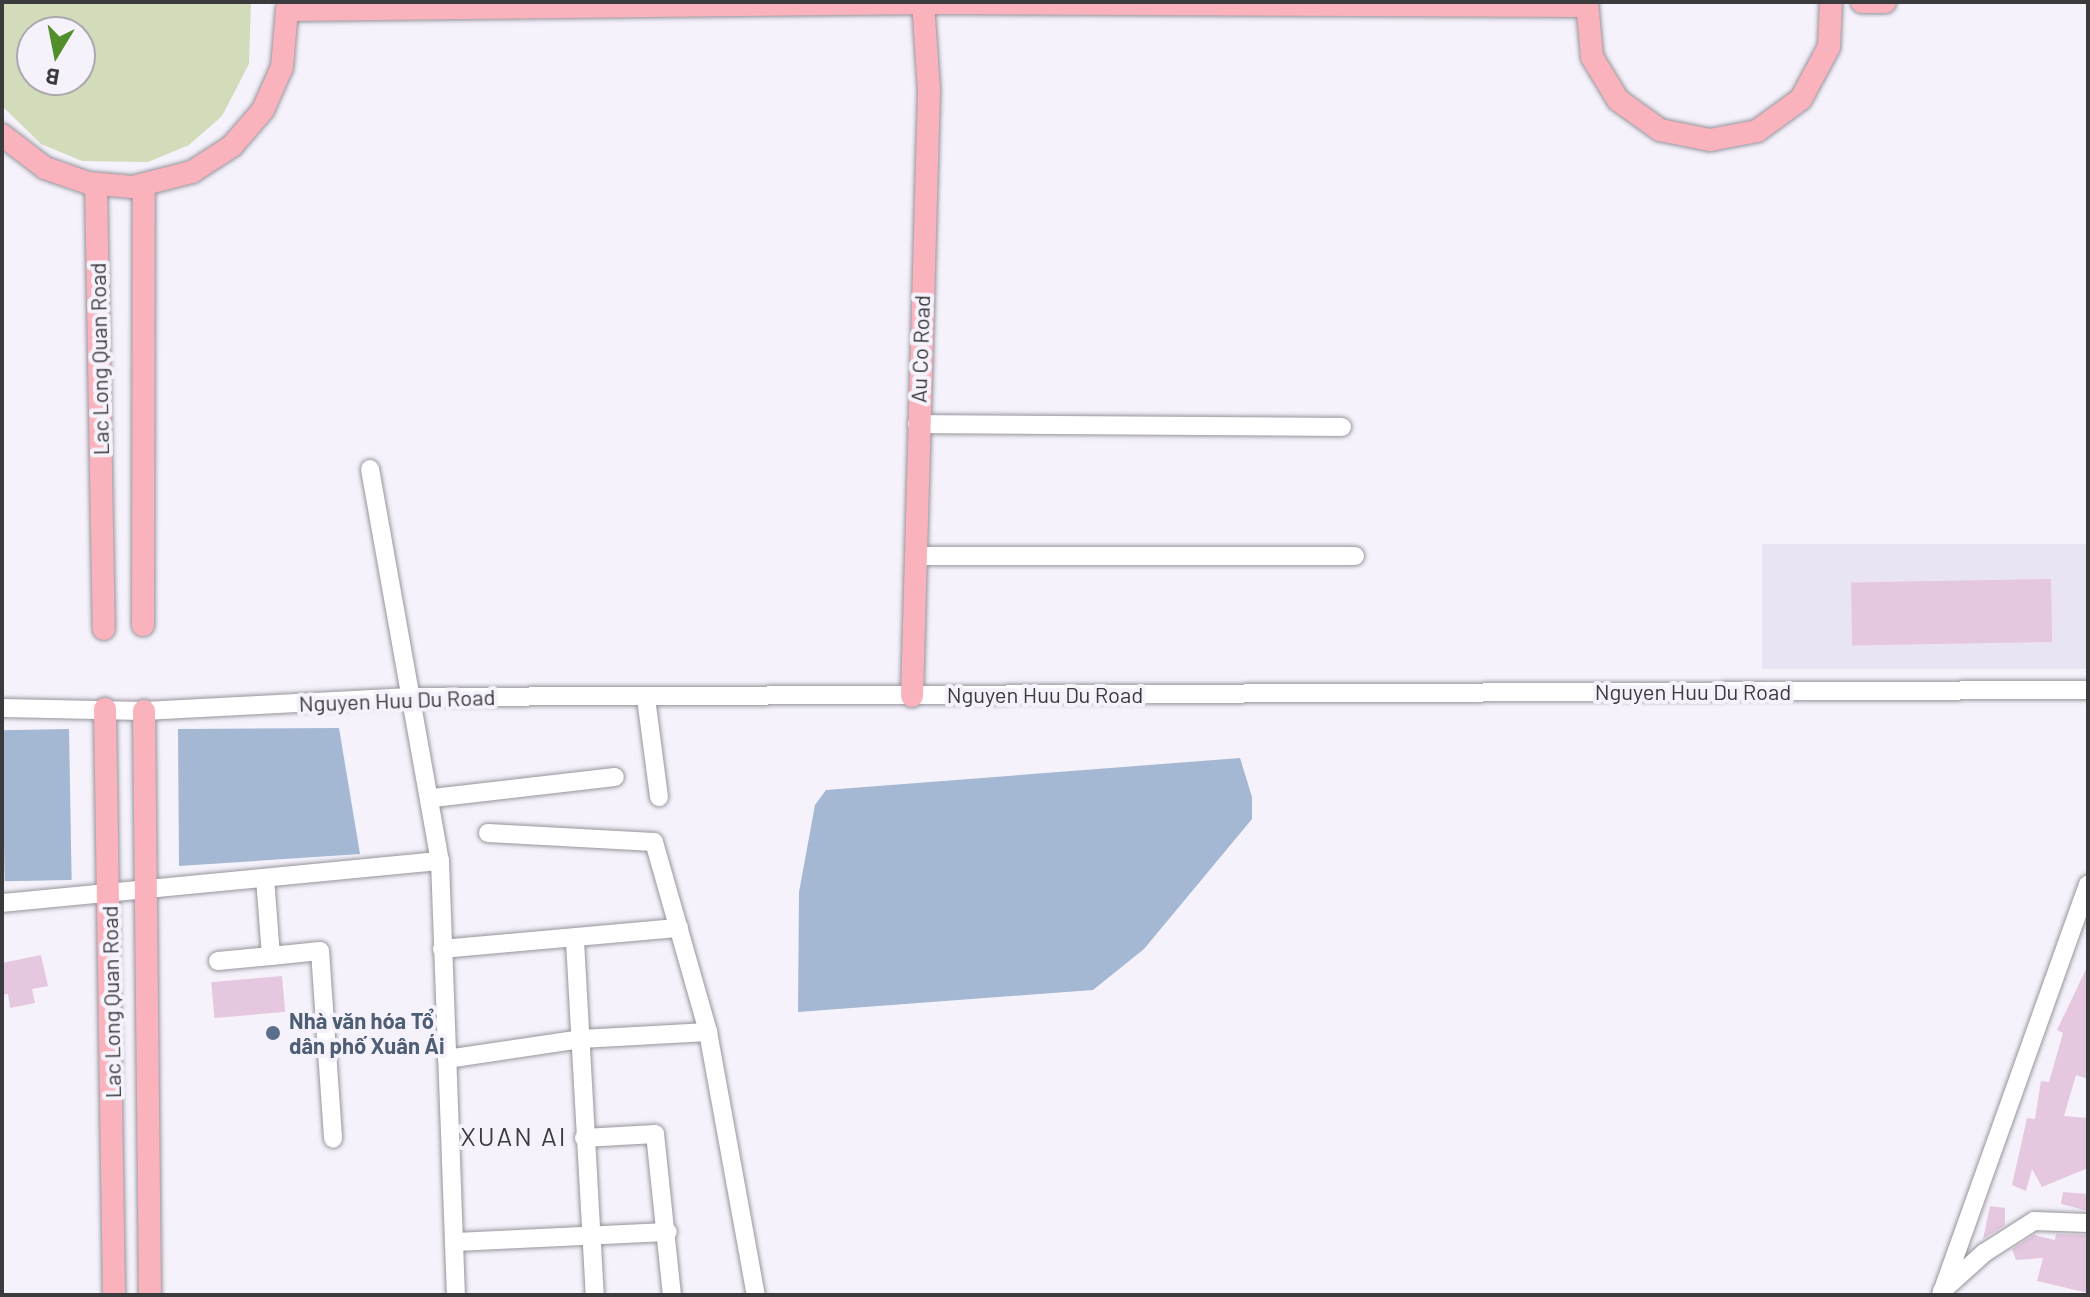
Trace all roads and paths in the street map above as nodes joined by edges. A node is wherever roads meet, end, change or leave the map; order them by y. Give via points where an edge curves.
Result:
1 (923, 2) edge
2 (1831, 2) edge
3 (1862, 2) edge
4 (1885, 2) edge
5 (1587, 4) edge
6 (3, 136) edge
7 (96, 184) junction
8 (144, 185) junction
9 (917, 424) junction
10 (1342, 427) dead end
11 (370, 469) dead end
12 (914, 556) junction
13 (1355, 556) dead end
14 (143, 625) dead end
15 (104, 629) dead end
16 (2088, 690) edge
17 (912, 696) junction
18 (411, 697) junction
19 (646, 698) junction
20 (2, 708) edge
21 (105, 709) junction
22 (144, 711) junction
23 (615, 777) dead end
24 (659, 797) dead end
25 (433, 798) junction
26 (488, 833) dead end
27 (440, 861) junction
28 (265, 878) junction
29 (2088, 885) edge
30 (145, 889) junction
31 (109, 893) junction
32 (2, 903) edge
33 (679, 928) junction
34 (575, 941) junction
35 (442, 949) junction
36 (271, 956) junction
37 (218, 961) dead end
38 (708, 1032) junction
39 (581, 1039) junction
40 (447, 1059) junction
41 (584, 1138) junction
42 (333, 1139) dead end
43 (113, 1201) junction
44 (149, 1201) junction
45 (2088, 1223) edge
46 (668, 1232) junction
47 (591, 1237) junction
48 (454, 1242) junction
49 (1940, 1294) edge
50 (114, 1295) edge
51 (150, 1295) edge
52 (456, 1295) edge
53 (595, 1295) edge
54 (672, 1295) edge
55 (756, 1295) edge

1 - 5 main road
1 - 8 main road via 287,10 282,67 253,123 206,164
1 - 9 main road, Au Co Road via 929,90
2 - 5 main road via 1829,47 1801,99 1757,131 1710,140 1660,130 1618,100 1592,57
3 - 4 main road
6 - 7 main road via 45,168
7 - 8 main road
7 - 15 main road, Lac Long Quan Road
8 - 14 main road, Lac Long Quan Road
9 - 10 street
9 - 12 main road, Au Co Road
11 - 18 street
12 - 13 street
12 - 17 main road, Au Co Road
16 - 17 street, Nguyen Huu Du Road
17 - 19 street, Nguyen Huu Du Road
18 - 19 street, Nguyen Huu Du Road
18 - 22 street, Nguyen Huu Du Road
18 - 25 street
19 - 24 street
20 - 21 street, Nguyen Huu Du Road
21 - 22 street, Nguyen Huu Du Road
21 - 31 main road, Lac Long Quan Road
22 - 30 main road, Lac Long Quan Road
23 - 25 street
25 - 27 street
26 - 33 street via 654,842
27 - 28 street
27 - 35 street
28 - 30 street
28 - 36 street
29 - 49 street
30 - 31 street
30 - 44 main road, Lac Long Quan Road
31 - 32 street
31 - 43 main road, Lac Long Quan Road
33 - 34 street
33 - 38 street
34 - 35 street
34 - 39 street
35 - 40 street
36 - 37 street
36 - 42 street via 320,951
38 - 39 street
38 - 55 street
39 - 40 street
39 - 41 street
40 - 48 street
41 - 46 street via 655,1134
41 - 47 street
43 - 44 main road
43 - 50 main road, Lac Long Quan Road
44 - 51 main road, Lac Long Quan Road
45 - 49 street via 2034,1221 1984,1253
46 - 47 street
46 - 54 street
47 - 48 street
47 - 53 street
48 - 52 street

